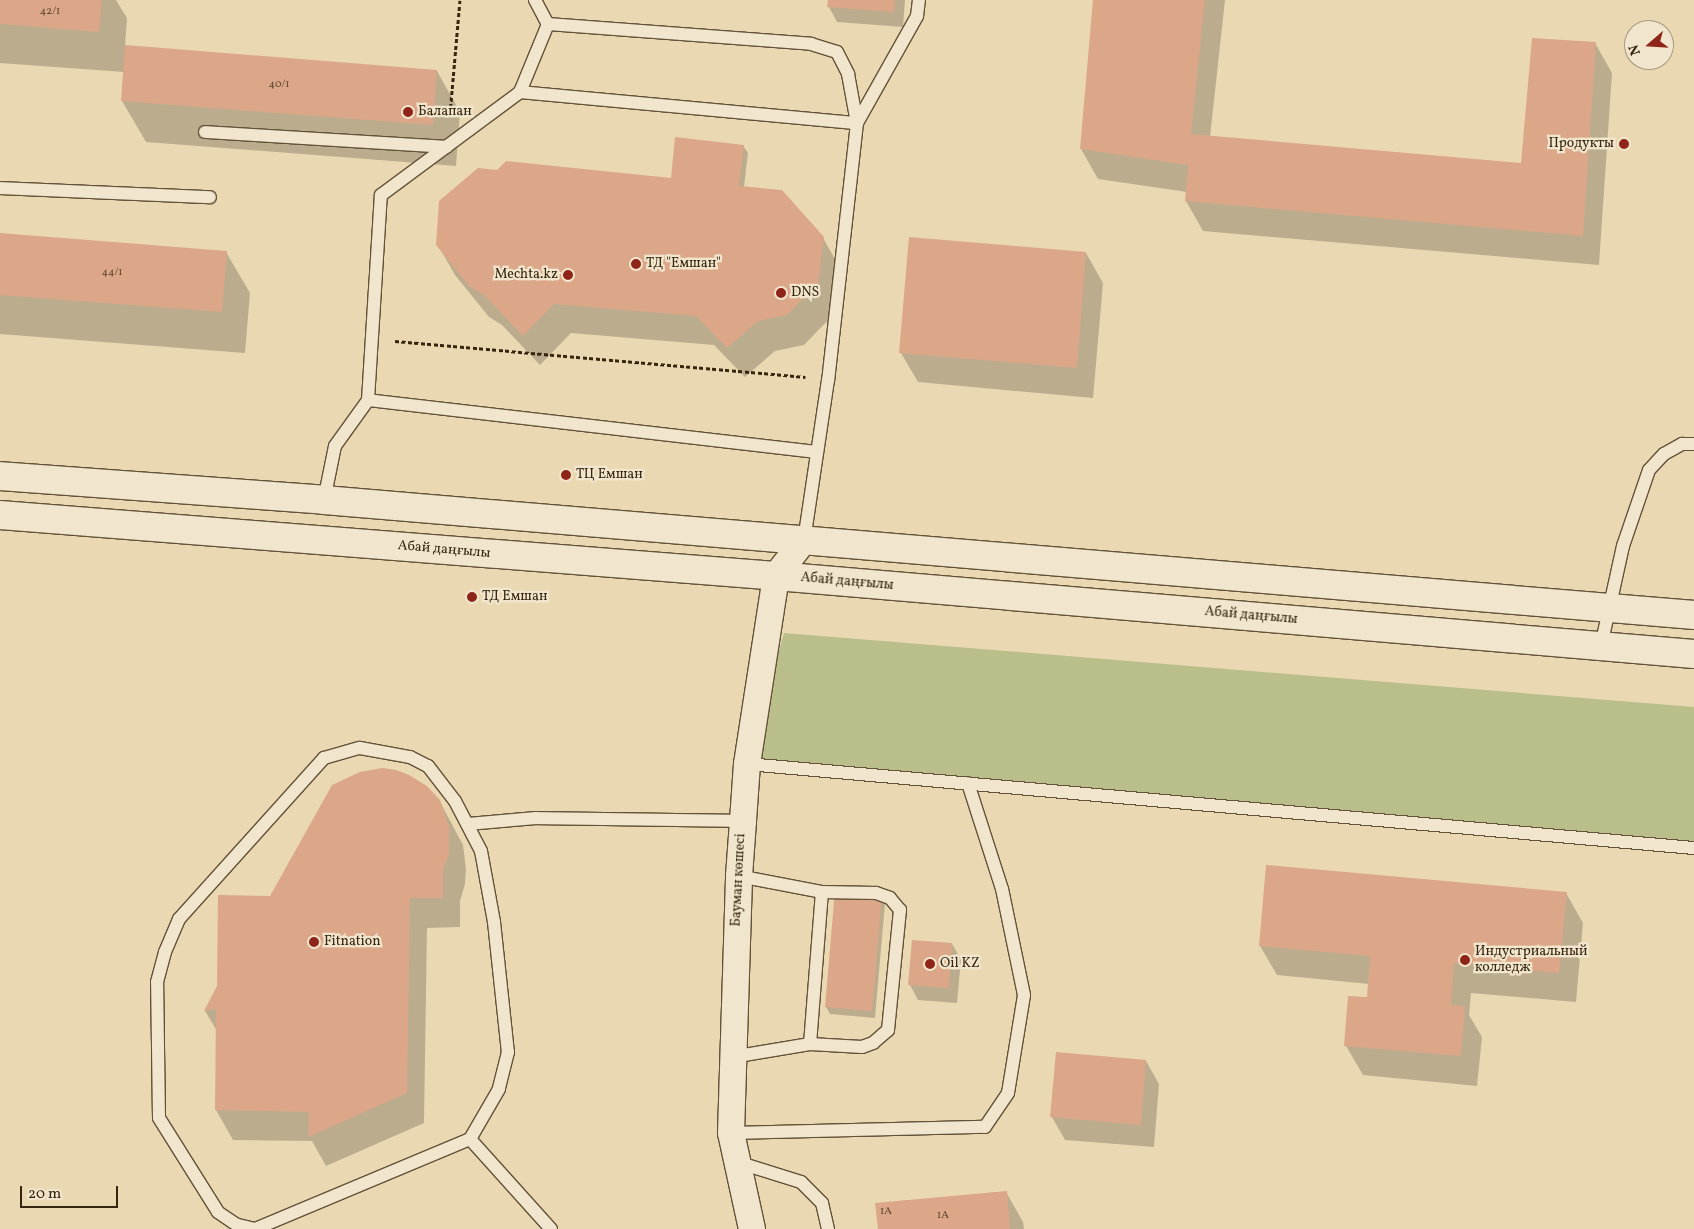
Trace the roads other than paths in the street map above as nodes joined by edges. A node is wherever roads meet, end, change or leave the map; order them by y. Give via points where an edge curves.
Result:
1 (536, 0) edge
2 (919, 0) edge
3 (548, 24) junction
4 (520, 92) junction
5 (857, 123) junction
6 (205, 132) dead end
7 (446, 147) junction
8 (0, 188) edge
9 (210, 197) dead end
10 (368, 400) junction
11 (1694, 444) edge
12 (817, 452) junction
13 (0, 476) edge
14 (324, 500) junction
15 (0, 515) edge
16 (804, 540) junction
17 (776, 576) junction
18 (1608, 608) junction
19 (1694, 615) edge
20 (1601, 646) junction
21 (1694, 654) edge
22 (747, 764) junction
23 (968, 783) junction
24 (742, 821) junction
25 (468, 824) junction
26 (1694, 848) edge
27 (738, 876) junction
28 (822, 892) junction
29 (810, 1044) junction
30 (732, 1057) junction
31 (732, 1133) junction
32 (470, 1140) junction
33 (737, 1162) junction
34 (551, 1229) edge
35 (752, 1229) edge
36 (828, 1229) edge

1 - 3 lane
2 - 5 lane via 917,16
3 - 4 lane
3 - 5 lane via 812,44 837,52 848,74
4 - 5 lane
4 - 7 lane
5 - 12 lane
6 - 7 lane
7 - 10 lane via 381,195
8 - 9 lane
10 - 12 lane
10 - 14 lane via 335,446
11 - 18 lane via 1682,444 1664,454 1648,470 1623,546
12 - 16 lane
13 - 14 main road
14 - 16 main road
15 - 17 main road, Абай даңғылы
16 - 17 street, Бауман көшесі
16 - 18 main road
17 - 20 main road, Абай даңғылы
17 - 22 street, Бауман көшесі
18 - 19 main road
18 - 20 lane
20 - 21 main road, Абай даңғылы
22 - 23 lane
22 - 24 street, Бауман көшесі
23 - 26 lane
23 - 31 lane via 1002,889 1024,995 1008,1093 985,1127
24 - 25 lane via 536,818
24 - 27 street, Бауман көшесі
25 - 32 lane via 481,851 494,922 508,1052 499,1089
25 - 32 lane via 428,766 410,757 360,748 324,758 179,919 157,982 159,1118 218,1212 236,1225 255,1229
27 - 28 lane
27 - 30 street, Бауман көшесі
28 - 29 lane
28 - 29 lane via 876,893 890,898 900,910 888,1030 873,1043 862,1047
29 - 30 lane
30 - 31 street, Бауман көшесі
31 - 33 street, Бауман көшесі
32 - 34 lane
33 - 35 street, Бауман көшесі
33 - 36 lane via 801,1182 822,1203

